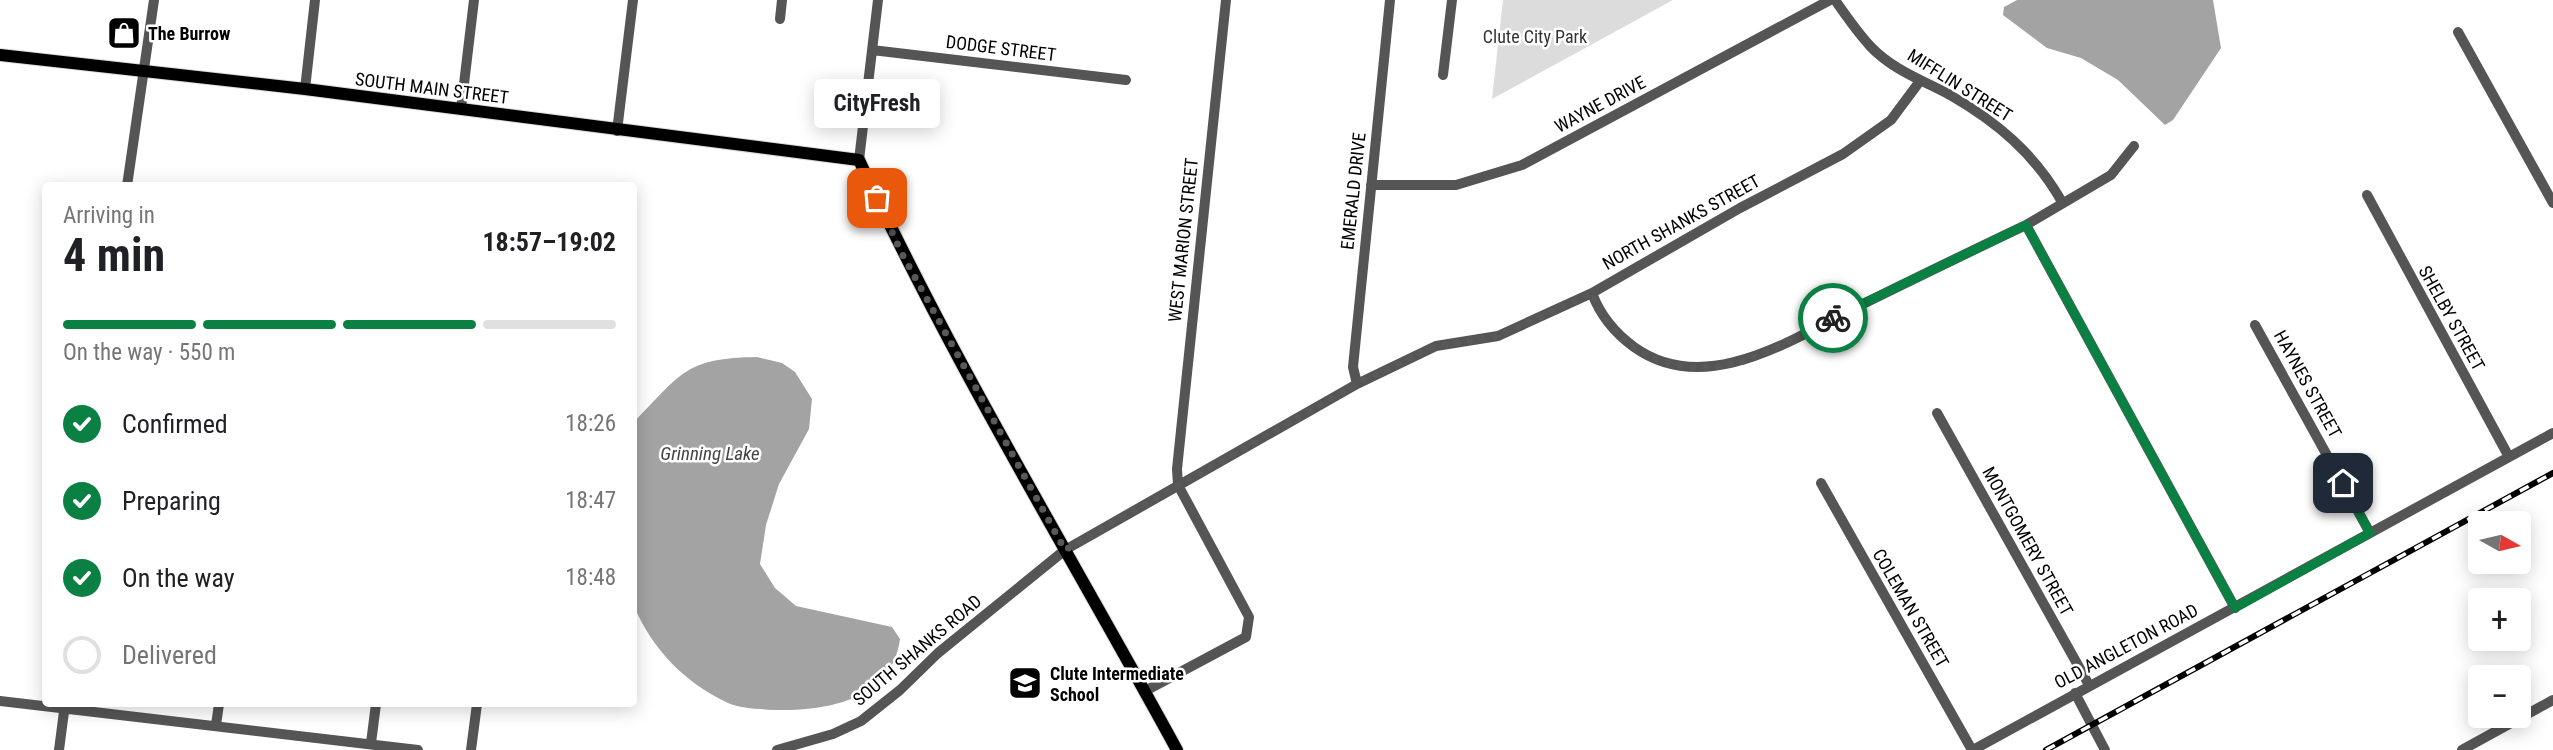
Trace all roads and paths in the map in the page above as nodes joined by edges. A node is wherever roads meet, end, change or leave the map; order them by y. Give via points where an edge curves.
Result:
1 (154, 0) edge
2 (315, 0) edge
3 (474, 0) edge
4 (633, 0) edge
5 (782, 0) edge
6 (878, 0) edge
7 (1226, 0) edge
8 (1390, 0) edge
9 (1451, 0) edge
10 (1833, 0) edge
11 (780, 19) dead end
12 (2458, 32) dead end
13 (872, 51) junction
14 (0, 55) edge
15 (144, 72) junction
16 (1443, 75) dead end
17 (1126, 80) dead end
18 (1920, 81) junction
19 (305, 89) junction
20 (461, 109) junction
21 (617, 131) junction
22 (2134, 146) dead end
23 (859, 160) junction
24 (128, 182) edge
25 (1371, 186) junction
26 (2367, 195) dead end
27 (2062, 202) junction
28 (2553, 203) edge
29 (2026, 225) junction
30 (1592, 293) junction
31 (2256, 325) dead end
32 (1357, 384) junction
33 (1937, 413) dead end
34 (2553, 433) edge
35 (2509, 457) junction
36 (1821, 483) dead end
37 (1178, 485) junction
38 (2370, 533) junction
39 (1065, 550) junction
40 (2235, 608) junction
41 (2089, 685) junction
42 (1145, 691) junction
43 (2075, 693) junction
44 (2553, 700) edge
45 (0, 701) edge
46 (42, 704) edge
47 (65, 707) edge
48 (73, 707) edge
49 (219, 707) edge
50 (376, 707) edge
51 (477, 707) edge
52 (216, 725) junction
53 (371, 743) junction
54 (59, 750) edge
55 (418, 750) edge
56 (471, 750) edge
57 (777, 750) edge
58 (1177, 750) edge
59 (1972, 750) edge
60 (2105, 750) edge
61 (2462, 750) edge

1 - 15 street
2 - 19 street
3 - 20 street
4 - 21 street
5 - 11 street
6 - 13 street
7 - 37 street, WEST MARION STREET
8 - 25 street, EMERALD DRIVE
9 - 16 street
10 - 18 street, MIFFLIN STREET via 1872,49
10 - 25 street, WAYNE DRIVE via 1522,165 1456,185
12 - 28 street
13 - 17 street, DODGE STREET
13 - 23 street
14 - 15 main road, SOUTH MAIN STREET
15 - 19 main road, SOUTH MAIN STREET
15 - 24 street
18 - 27 street, MIFFLIN STREET via 2006,133 2039,166
18 - 30 street, NORTH SHANKS STREET via 1891,120 1843,154
19 - 20 main road, SOUTH MAIN STREET
20 - 21 main road, SOUTH MAIN STREET
21 - 23 main road, SOUTH MAIN STREET
22 - 27 street via 2111,176
23 - 39 main road via 900,250
25 - 32 street, EMERALD DRIVE via 1353,367
26 - 35 street, SHELBY STREET
27 - 29 street
29 - 30 street via 1746,360 1714,367 1679,366 1647,356 1611,326
29 - 40 street
30 - 32 street, NORTH SHANKS STREET via 1498,336 1436,346
31 - 38 street, HAYNES STREET
32 - 37 street, NORTH SHANKS STREET
33 - 41 street, MONTGOMERY STREET
34 - 35 street, OLD ANGLETON ROAD
35 - 38 street, OLD ANGLETON ROAD
36 - 59 street, COLEMAN STREET
37 - 39 street, NORTH SHANKS STREET
37 - 42 street via 1250,617 1249,629 1246,637
38 - 40 street, OLD ANGLETON ROAD
39 - 42 main road
39 - 57 street, SOUTH SHANKS ROAD via 861,721
40 - 41 street, OLD ANGLETON ROAD
41 - 43 street, OLD ANGLETON ROAD
42 - 58 main road
43 - 59 street, OLD ANGLETON ROAD
43 - 60 street
44 - 61 street
45 - 46 street
47 - 54 street
48 - 52 street
49 - 52 street
50 - 53 street
51 - 56 street
52 - 53 street
53 - 55 street

